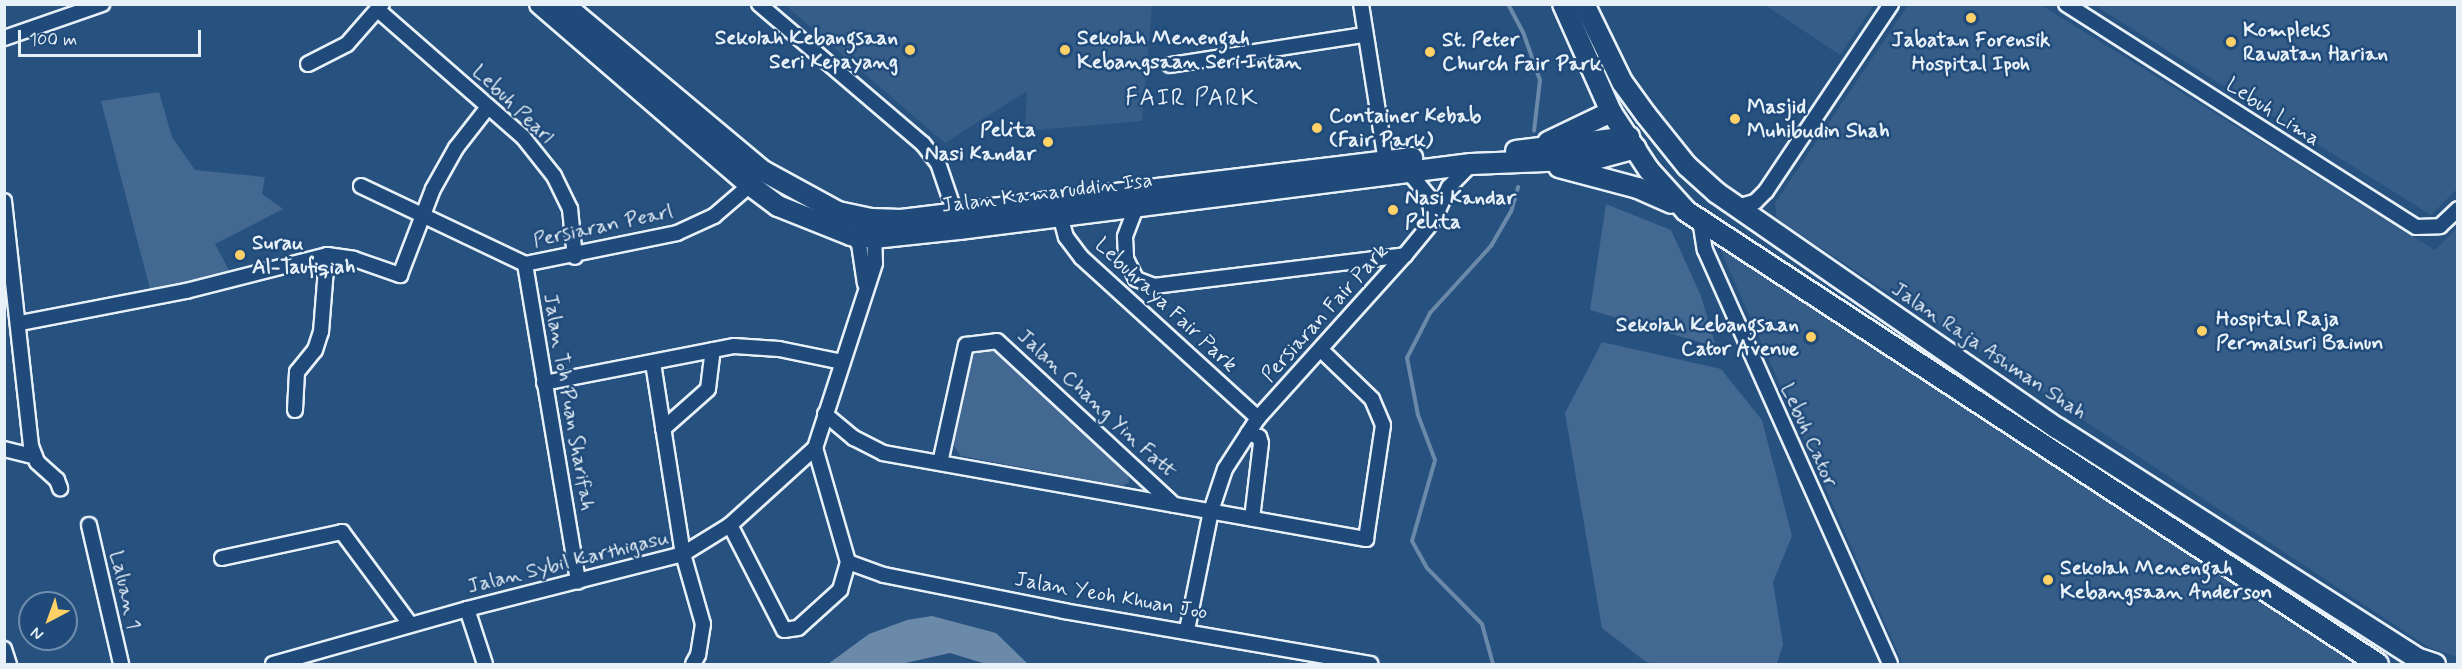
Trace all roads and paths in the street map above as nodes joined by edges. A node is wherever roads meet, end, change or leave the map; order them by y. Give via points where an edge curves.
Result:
1 (102, 4) edge
2 (540, 4) edge
3 (563, 4) edge
4 (759, 4) edge
5 (1361, 4) edge
6 (1563, 4) edge
7 (1582, 4) edge
8 (1891, 4) edge
9 (2066, 4) edge
10 (380, 7) edge
11 (1364, 35) junction
12 (4, 38) edge
13 (308, 64) dead end
14 (1170, 65) dead end
15 (489, 107) junction
16 (1611, 112) junction
17 (1635, 142) junction
18 (1534, 155) junction
19 (1471, 164) junction
20 (1387, 167) junction
21 (1408, 171) junction
22 (750, 185) junction
23 (361, 186) dead end
24 (792, 189) junction
25 (1717, 193) junction
26 (4, 201) edge
27 (1137, 205) junction
28 (1737, 207) junction
29 (2457, 209) edge
30 (837, 212) junction
31 (422, 215) junction
32 (1060, 215) junction
33 (1693, 215) junction
34 (957, 221) junction
35 (1433, 221) junction
36 (851, 236) junction
37 (7, 237) edge
38 (874, 238) junction
39 (327, 255) junction
40 (1405, 255) junction
41 (575, 256) junction
42 (525, 264) junction
43 (866, 284) junction
44 (20, 323) junction
45 (713, 350) junction
46 (1320, 350) junction
47 (842, 362) junction
48 (652, 363) junction
49 (544, 383) junction
50 (296, 410) dead end
51 (825, 414) junction
52 (1258, 418) junction
53 (663, 429) junction
54 (1248, 433) junction
55 (4, 448) edge
56 (815, 448) junction
57 (35, 457) junction
58 (940, 463) junction
59 (60, 488) dead end
60 (1174, 505) junction
61 (1211, 511) junction
62 (1252, 518) junction
63 (89, 525) dead end
64 (730, 525) junction
65 (683, 554) junction
66 (222, 558) dead end
67 (848, 562) junction
68 (578, 582) junction
69 (467, 609) junction
70 (410, 624) junction
71 (1187, 630) junction
72 (4, 649) edge
73 (9, 664) edge
74 (121, 664) edge
75 (281, 664) edge
76 (485, 664) edge
77 (693, 664) edge
78 (1370, 664) edge
79 (1890, 664) edge
80 (2378, 664) edge
81 (2435, 664) edge

1 - 12 street
2 - 22 main road, Jalan Kamaruddin Isa
3 - 24 main road, Jalan Kamaruddin Isa via 684,109
4 - 34 street via 923,144 938,163
5 - 11 street
6 - 16 main road
7 - 17 main road via 1599,56 1636,121
7 - 25 main road, Jalan Raja Ashman Shah via 1622,82 1646,116 1687,166
8 - 28 street via 1766,190 1755,202
9 - 29 street, Lebuh Lima via 2416,227 2440,226
10 - 13 street via 347,44
10 - 15 street, Lebuh Pearl
11 - 14 street
11 - 20 street
15 - 31 street via 456,148
15 - 41 street, Lebuh Pearl via 523,137 554,176 570,209
16 - 17 main road
16 - 18 main road
17 - 18 main road, Jalan Kamaruddin Isa via 1595,159
17 - 25 main road
17 - 33 main road via 1660,184
18 - 19 main road, Jalan Kamaruddin Isa
18 - 20 main road, Jalan Kamaruddin Isa
18 - 33 main road via 1638,188
19 - 21 main road, Jalan Kamaruddin Isa
19 - 35 street, Persiaran Fair Park via 1449,187
20 - 21 main road, Jalan Kamaruddin Isa
20 - 27 main road, Jalan Kamaruddin Isa
20 - 34 main road, Jalan Kamaruddin Isa
21 - 35 street via 1429,197
22 - 24 main road
22 - 36 main road, Jalan Kamaruddin Isa via 778,206
22 - 41 street, Persiaran Pearl via 714,216 677,233
23 - 31 street, Persiaran Pearl
24 - 30 main road, Jalan Kamaruddin Isa
25 - 28 main road, Jalan Raja Ashman Shah
26 - 37 street
27 - 32 main road, Jalan Kamaruddin Isa
27 - 40 street via 1125,237 1126,259 1136,279 1154,286
28 - 81 main road, Jalan Raja Ashman Shah via 2067,434 2416,658
30 - 34 main road, Jalan Kamaruddin Isa via 886,221
30 - 38 main road via 843,221 866,228
31 - 39 street via 400,275 354,259
31 - 42 street, Persiaran Pearl
32 - 34 main road, Jalan Kamaruddin Isa
32 - 52 street, Lebuhraya Fair Park via 1066,237 1082,258
33 - 79 street, Lebuh Cator via 1704,250
33 - 80 main road
34 - 38 main road, Jalan Kamaruddin Isa
35 - 40 street, Persiaran Fair Park
36 - 38 main road, Jalan Kamaruddin Isa
36 - 43 street via 859,244
37 - 44 street
38 - 43 street via 878,254
39 - 44 street via 186,291
39 - 50 street via 321,332 315,350 297,372
40 - 46 street, Persiaran Fair Park
41 - 42 street, Persiaran Pearl
42 - 49 street, Jalan Toh Puan Sharifah
43 - 47 street
44 - 57 street
45 - 47 street via 734,346 779,349
45 - 48 street
45 - 53 street via 708,389
46 - 52 street, Persiaran Fair Park
46 - 62 street, Jalan Chang Yin Fatt via 1372,399 1383,425 1366,539
47 - 51 street
48 - 49 street
48 - 53 street
49 - 68 street, Jalan Toh Puan Sharifah
51 - 56 street
51 - 58 street, Jalan Chang Yin Fatt via 854,438 883,453
52 - 54 street, Persiaran Fair Park
53 - 65 street
54 - 61 street, Persiaran Fair Park via 1225,470
54 - 62 street via 1259,437 1262,443
55 - 57 street
56 - 64 street, Jalan Sybil Karthigasu
56 - 67 street
57 - 59 street
58 - 60 street, Jalan Chang Yin Fatt
58 - 60 street, Jalan Chang Yin Fatt via 966,345 997,341
60 - 61 street, Jalan Chang Yin Fatt
61 - 62 street, Jalan Chang Yin Fatt
61 - 71 street, Persiaran Fair Park
63 - 74 street, Laluan 1
64 - 65 street, Jalan Sybil Karthigasu
64 - 67 street via 784,630 798,628 840,590
65 - 68 street, Jalan Sybil Karthigasu
65 - 77 street via 703,624
66 - 70 street via 342,532
67 - 71 street, Jalan Yeoh Khuan Joo via 884,575
68 - 69 street, Jalan Sybil Karthigasu
69 - 70 street, Jalan Sybil Karthigasu
69 - 76 street
70 - 75 street, Jalan Sybil Karthigasu
71 - 78 street, Jalan Yeoh Khuan Joo
72 - 73 street

